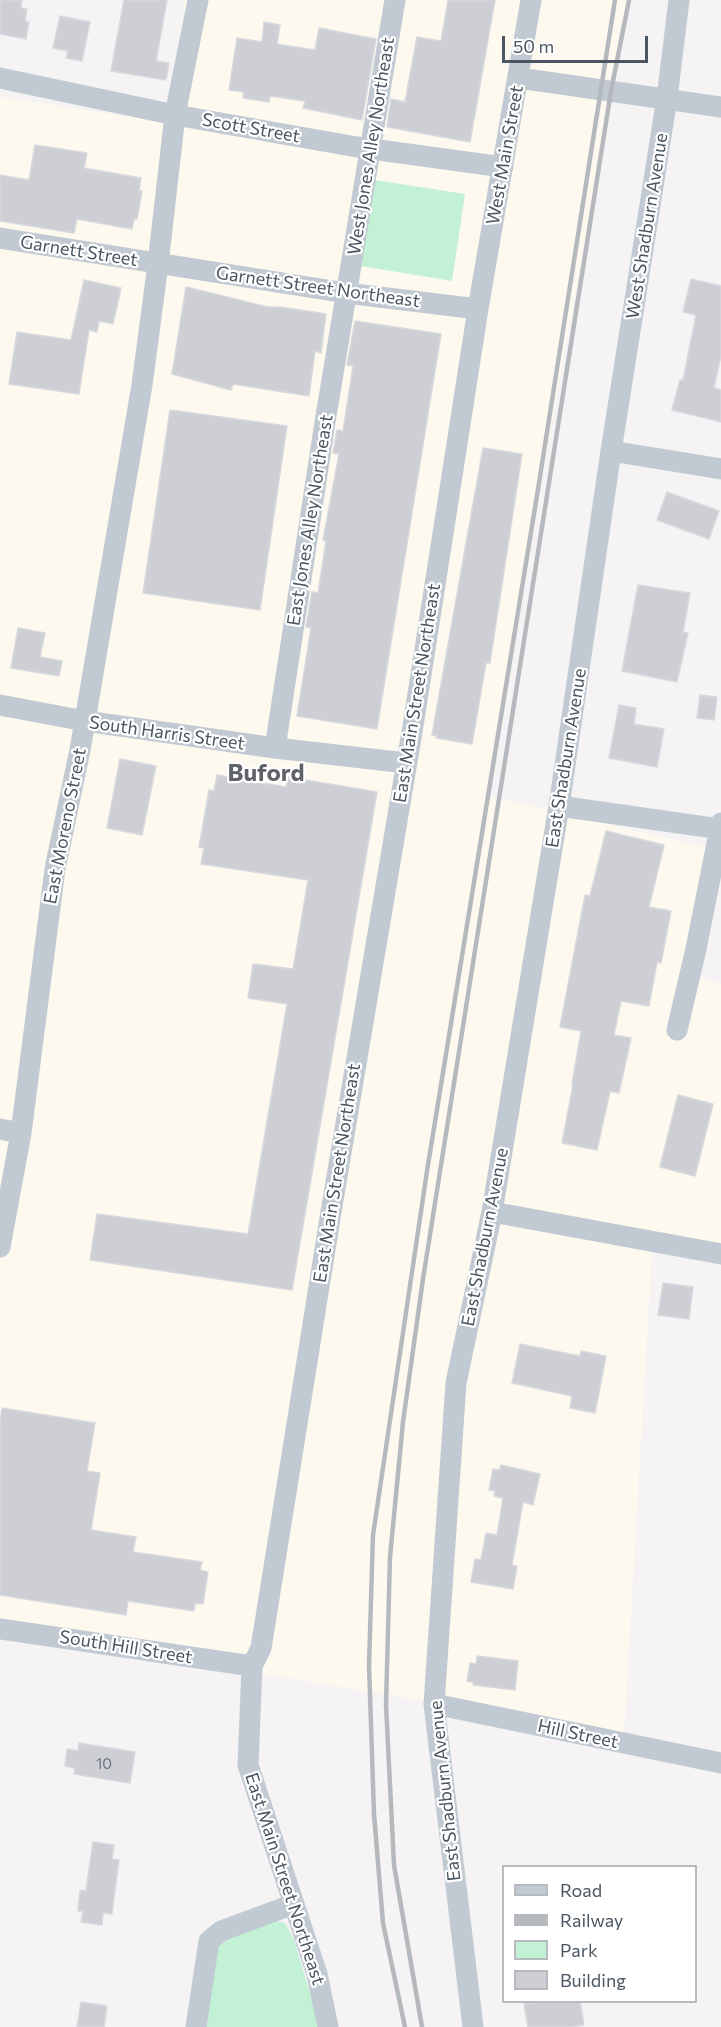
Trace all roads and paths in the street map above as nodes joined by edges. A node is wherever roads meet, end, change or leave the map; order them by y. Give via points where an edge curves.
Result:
1 (198, 0) edge
2 (395, 0) edge
3 (531, 0) edge
4 (679, 0) edge
5 (0, 78) edge
6 (519, 78) junction
7 (667, 98) junction
8 (721, 107) edge
9 (175, 115) junction
10 (371, 149) junction
11 (503, 166) junction
12 (0, 238) edge
13 (158, 264) junction
14 (346, 293) junction
15 (478, 309) junction
16 (611, 451) junction
17 (721, 469) edge
18 (0, 705) edge
19 (85, 721) junction
20 (275, 748) junction
21 (406, 763) junction
22 (559, 806) junction
23 (721, 827) edge
24 (677, 1030) dead end
25 (0, 1129) edge
26 (21, 1133) junction
27 (492, 1212) junction
28 (0, 1247) edge
29 (721, 1254) edge
30 (0, 1629) edge
31 (252, 1666) junction
32 (434, 1704) junction
33 (721, 1763) edge
34 (294, 1904) junction
35 (196, 2027) edge
36 (328, 2027) edge
37 (473, 2027) edge

1 - 9 street, East Moreno Street
2 - 10 street, West Jones Alley Northeast
3 - 6 street, West Main Street
4 - 7 street, West Shadburn Avenue
5 - 9 street, Scott Street
6 - 7 street
6 - 11 street, West Main Street
7 - 8 street
7 - 16 street, West Shadburn Avenue
9 - 10 street, Scott Street
9 - 13 street, East Moreno Street
10 - 11 street, Scott Street
10 - 14 street, West Jones Alley Northeast
11 - 15 street, West Main Street
12 - 13 street, Garnett Street
13 - 14 street, Garnett Street Northeast
13 - 19 street, East Moreno Street via 142,385
14 - 15 street, Garnett Street Northeast
14 - 20 street, East Jones Alley Northeast
15 - 21 street, East Main Street Northeast
16 - 17 street
16 - 22 street, East Shadburn Avenue
18 - 19 street, South Harris Street
19 - 20 street, South Harris Street
19 - 26 street, East Moreno Street via 55,869
20 - 21 street, South Harris Street
21 - 31 street, East Main Street Northeast via 261,1648
22 - 23 street
22 - 27 street, East Shadburn Avenue
23 - 24 street
25 - 26 street
26 - 28 street, East Moreno Street
27 - 29 street
27 - 32 street, East Shadburn Avenue via 456,1383
30 - 31 street, South Hill Street
31 - 34 street, East Main Street Northeast via 248,1765
32 - 33 street, Hill Street
32 - 37 street, East Shadburn Avenue
34 - 35 street via 222,1931 209,1941
34 - 36 street, East Main Street Northeast via 317,1974

